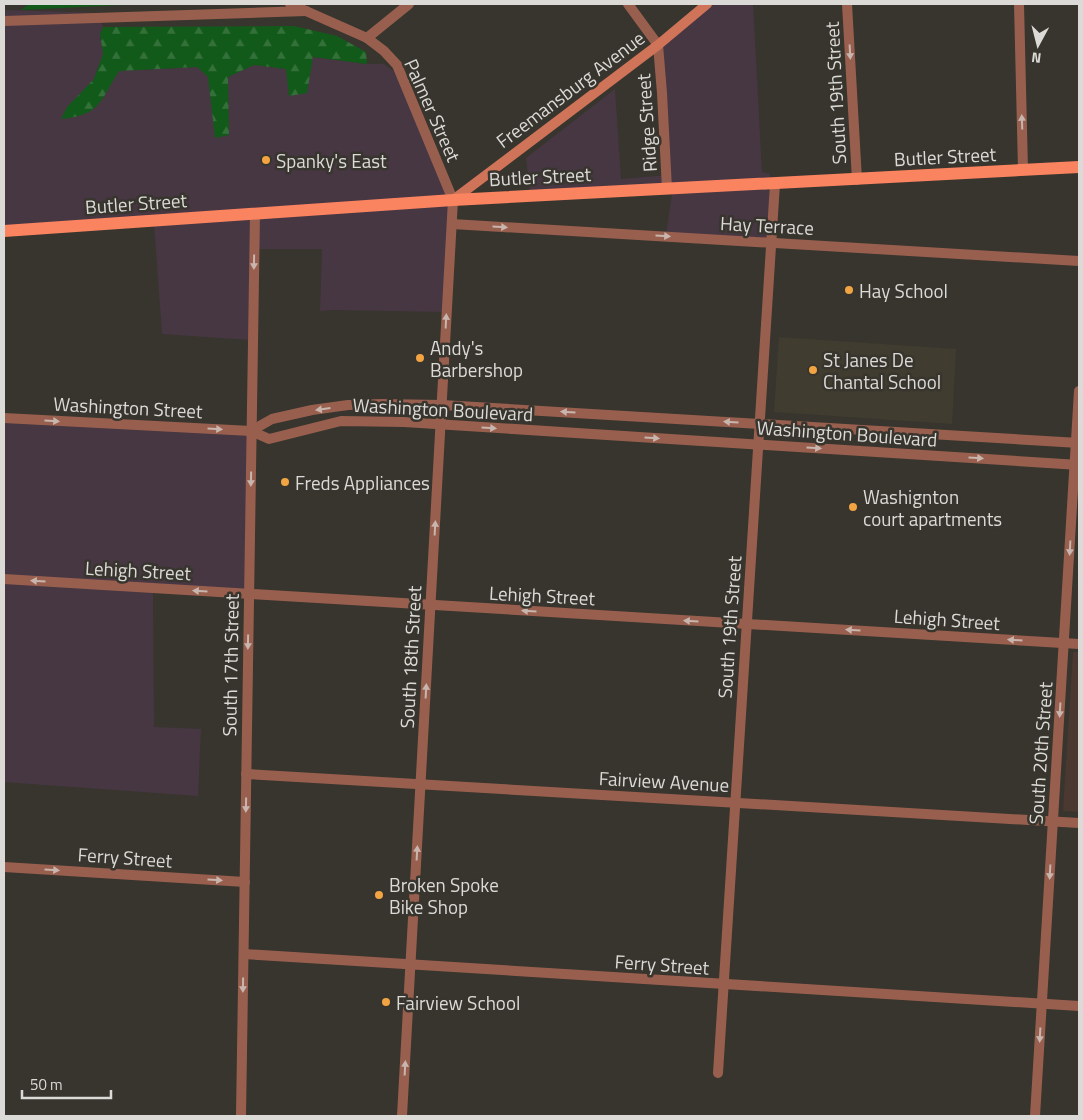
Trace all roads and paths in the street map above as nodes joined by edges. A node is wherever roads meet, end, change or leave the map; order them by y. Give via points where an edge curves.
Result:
1 (290, 4) edge
2 (409, 4) edge
3 (628, 4) edge
4 (707, 4) edge
5 (847, 4) edge
6 (1019, 4) edge
7 (306, 11) junction
8 (4, 21) edge
9 (367, 38) junction
10 (658, 44) junction
11 (1079, 167) edge
12 (1023, 170) junction
13 (857, 180) junction
14 (775, 184) junction
15 (668, 189) junction
16 (453, 200) junction
17 (255, 214) junction
18 (452, 224) junction
19 (4, 231) edge
20 (771, 242) junction
21 (1079, 261) edge
22 (1079, 391) edge
23 (442, 405) junction
24 (4, 418) edge
25 (760, 424) junction
26 (441, 425) junction
27 (251, 430) junction
28 (1078, 443) edge
29 (758, 445) junction
30 (1077, 465) edge
31 (4, 579) edge
32 (249, 594) junction
33 (430, 606) junction
34 (747, 624) junction
35 (1064, 643) junction
36 (1079, 644) edge
37 (246, 774) junction
38 (421, 784) junction
39 (735, 803) junction
40 (1053, 822) junction
41 (1079, 823) edge
42 (4, 867) edge
43 (244, 882) junction
44 (244, 954) junction
45 (411, 965) junction
46 (724, 985) junction
47 (1042, 1004) junction
48 (1079, 1006) edge
49 (718, 1073) dead end
50 (241, 1116) edge
51 (402, 1116) edge
52 (1035, 1116) edge

1 - 7 street, Palmer Street
2 - 9 street
3 - 10 street
4 - 10 main road, Freemansburg Avenue
5 -> 13 street, South 19th Street
12 -> 6 street
7 - 8 street
7 - 9 street, Palmer Street
9 - 16 street, Palmer Street via 397,65
10 - 15 street, Ridge Street
10 - 16 main road, Freemansburg Avenue
11 - 12 main road, Butler Street
12 - 13 main road, Butler Street
13 - 14 main road, Butler Street
14 - 15 main road, Butler Street
14 - 20 street, South 19th Street
15 - 16 main road, Butler Street
16 - 17 main road, Butler Street
16 - 18 street, South 18th Street
17 - 19 main road, Butler Street
17 -> 27 street, South 17th Street
18 -> 20 street, Hay Terrace
23 -> 18 street, South 18th Street
20 - 21 street, Hay Terrace
20 - 25 street, South 19th Street
22 - 28 street, South 20th Street
25 -> 23 street, Washington Boulevard
23 - 26 street, South 18th Street
23 -> 27 street, Washington Boulevard via 348,405 272,419
24 -> 27 street, Washington Street
25 - 28 street, Washington Boulevard
25 - 29 street, South 19th Street
26 - 27 street, Washington Boulevard via 341,421 269,439
26 -> 29 street, Washington Boulevard
33 -> 26 street, South 18th Street
27 -> 32 street, South 17th Street
28 - 30 street, South 20th Street
29 -> 30 street, Washington Boulevard
29 - 34 street, South 19th Street
30 -> 35 street, South 20th Street
32 -> 31 street, Lehigh Street
32 - 33 street, Lehigh Street
32 -> 37 street, South 17th Street
34 -> 33 street, Lehigh Street
38 -> 33 street, South 18th Street
35 -> 34 street, Lehigh Street
34 - 39 street, South 19th Street
35 - 36 street, Lehigh Street
35 -> 40 street, South 20th Street
37 - 38 street, Fairview Avenue
37 -> 43 street, South 17th Street
38 - 39 street, Fairview Avenue
45 -> 38 street, South 18th Street
39 - 40 street, Fairview Avenue
39 - 46 street, South 19th Street
40 - 41 street, Fairview Avenue
40 -> 47 street, South 20th Street
42 -> 43 street, Ferry Street
43 - 44 street, South 17th Street
44 - 45 street, Ferry Street
44 -> 50 street, South 17th Street
45 - 46 street, Ferry Street
51 -> 45 street, South 18th Street
46 - 47 street, Ferry Street
46 - 49 street, South 19th Street
47 - 48 street, Ferry Street
47 -> 52 street, South 20th Street

